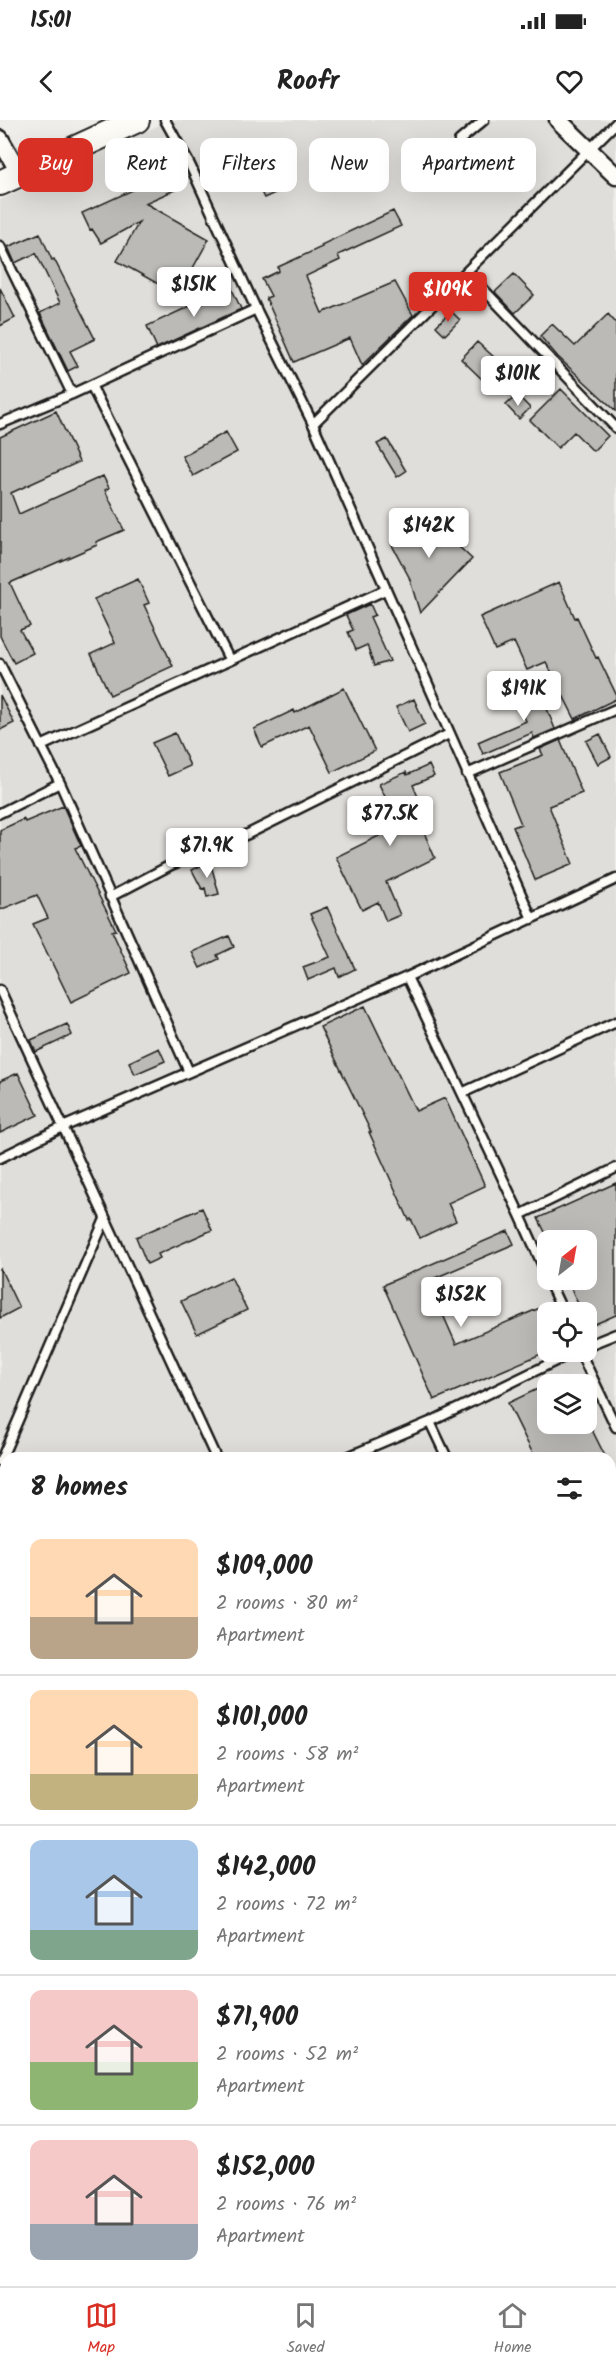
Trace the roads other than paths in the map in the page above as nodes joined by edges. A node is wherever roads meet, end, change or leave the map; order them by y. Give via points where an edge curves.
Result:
1 (137, 120) edge
2 (165, 120) edge
3 (484, 120) edge
4 (558, 120) edge
5 (616, 123) edge
6 (463, 138) edge
7 (0, 140) edge
8 (589, 149) junction
9 (616, 176) edge
10 (10, 179) edge
11 (0, 246) edge
12 (467, 272) junction
13 (256, 309) junction
14 (91, 385) junction
15 (72, 394) junction
16 (0, 424) edge
17 (313, 424) junction
18 (616, 428) edge
19 (385, 590) junction
20 (229, 659) junction
21 (0, 663) edge
22 (616, 709) edge
23 (449, 734) junction
24 (42, 746) junction
25 (467, 774) junction
26 (60, 783) junction
27 (0, 813) edge
28 (616, 879) edge
29 (110, 897) junction
30 (532, 919) junction
31 (407, 977) junction
32 (0, 990) edge
33 (616, 1022) edge
34 (189, 1072) junction
35 (462, 1094) junction
36 (63, 1127) junction
37 (0, 1158) edge
38 (616, 1168) edge
39 (520, 1215) junction
40 (105, 1219) junction
41 (537, 1253) edge
42 (616, 1334) edge
43 (597, 1342) edge
44 (553, 1362) edge
45 (585, 1362) edge
46 (430, 1422) junction
47 (616, 1427) edge
48 (4, 1452) edge
49 (213, 1452) edge
50 (359, 1452) edge
51 (444, 1452) edge

1 - 10 street
2 - 13 lane via 190,165
3 - 6 lane
4 - 8 street
5 - 8 lane
7 - 10 street
8 - 9 street
8 - 12 lane
11 - 15 lane
12 - 17 lane
12 - 18 lane
13 - 14 lane
13 - 17 lane
14 - 15 lane
14 - 20 lane
15 - 16 lane
17 - 19 lane
19 - 20 lane
19 - 23 lane
20 - 24 lane
21 - 24 lane
22 - 25 lane
23 - 25 lane
23 - 29 lane via 248,834 171,865
24 - 26 lane
25 - 30 lane
26 - 27 lane
26 - 29 lane
28 - 30 lane
29 - 34 lane
30 - 31 lane
31 - 34 lane
31 - 35 lane
32 - 36 lane
33 - 35 lane
34 - 36 lane
35 - 39 lane
36 - 37 lane
36 - 40 lane
38 - 39 lane
39 - 41 lane
40 - 48 lane
40 - 49 lane
42 - 43 lane
44 - 46 lane
45 - 47 lane
46 - 50 lane
46 - 51 lane

